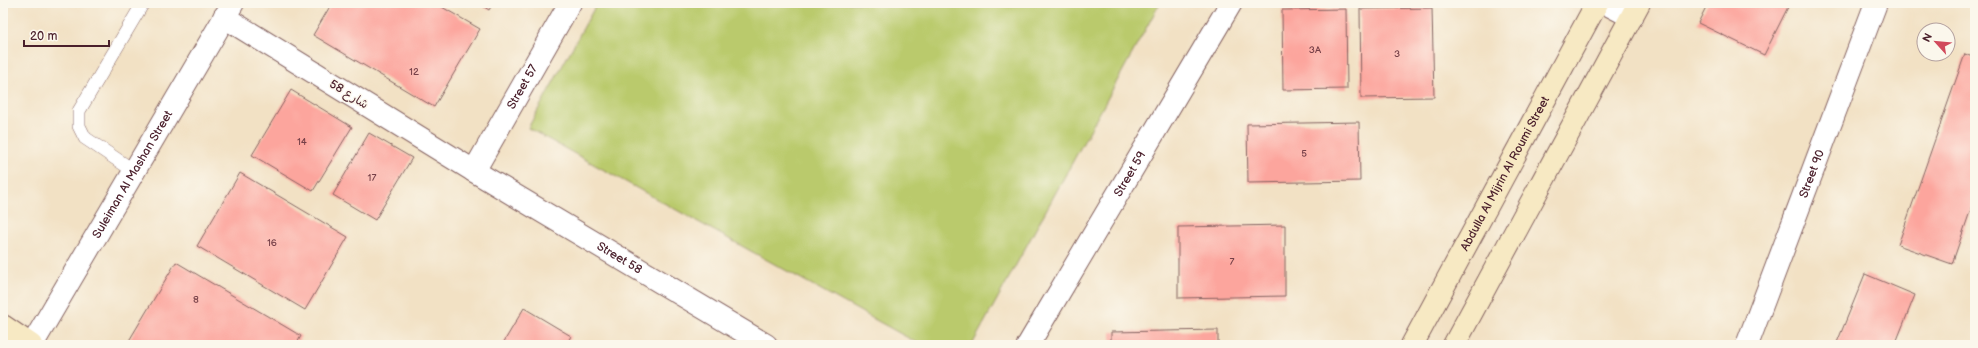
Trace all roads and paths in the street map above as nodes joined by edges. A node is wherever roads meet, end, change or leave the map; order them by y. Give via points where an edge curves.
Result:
1 (143, 3) edge
2 (570, 3) edge
3 (1231, 3) edge
4 (1597, 3) edge
5 (1605, 3) edge
6 (1876, 3) edge
7 (228, 10) edge
8 (1636, 10) edge
9 (134, 171) junction
10 (474, 171) junction
11 (3, 326) edge
12 (31, 345) edge
13 (766, 345) edge
14 (1028, 345) edge
15 (1412, 345) edge
16 (1454, 345) edge
17 (1747, 345) edge

1 - 9 lane via 79,111 79,126 85,138
2 - 10 street, Street 57
3 - 14 street, Street 59
4 - 15 main road, Abdulla Al Mijrin Al Roumi Street
5 - 8 street
6 - 17 street, Street 90
7 - 9 street, Suleiman Al Mashan Street
7 - 10 street, شارع 58
8 - 16 main road
9 - 12 street, Suleiman Al Mashan Street
10 - 13 street, Street 58
11 - 12 main road

